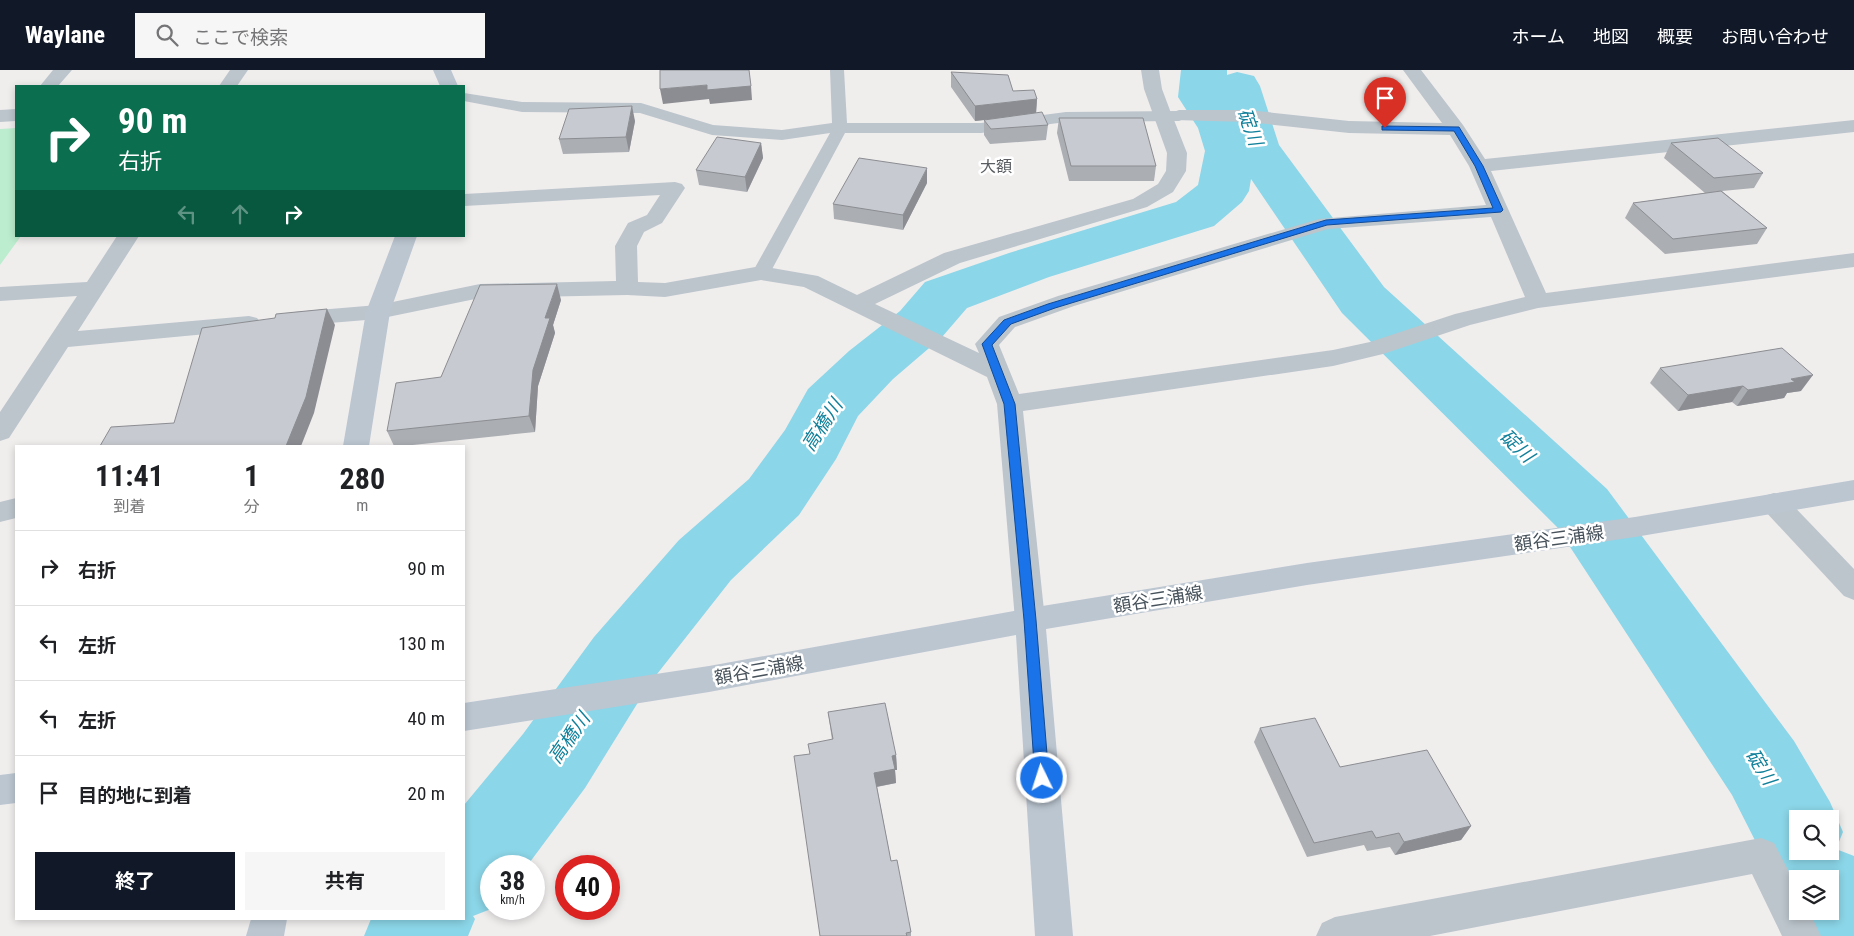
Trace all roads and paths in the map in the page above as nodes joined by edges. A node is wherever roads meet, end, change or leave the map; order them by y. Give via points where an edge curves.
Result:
1 (63, 70) edge
2 (239, 70) edge
3 (442, 70) edge
4 (838, 70) edge
5 (1150, 70) edge
6 (1412, 70) edge
7 (50, 85) edge
8 (229, 85) edge
9 (449, 85) edge
10 (465, 98) edge
11 (15, 115) edge
12 (0, 116) edge
13 (1172, 116) junction
14 (1854, 126) edge
15 (840, 128) junction
16 (1456, 129) junction
17 (1479, 166) junction
18 (465, 200) edge
19 (1498, 210) junction
20 (127, 237) edge
21 (406, 237) edge
22 (1854, 260) edge
23 (761, 273) junction
24 (94, 288) junction
25 (627, 288) junction
26 (0, 294) edge
27 (1538, 302) junction
28 (856, 304) junction
29 (378, 312) junction
30 (60, 340) junction
31 (997, 372) junction
32 (1010, 404) junction
33 (0, 432) edge
34 (356, 445) edge
35 (1854, 490) edge
36 (1774, 503) junction
37 (15, 508) edge
38 (0, 512) edge
39 (1854, 588) edge
40 (1030, 620) junction
41 (465, 717) edge
42 (15, 788) edge
43 (0, 790) edge
44 (269, 920) edge
45 (265, 936) edge
46 (1054, 936) edge
47 (1335, 936) edge
48 (1802, 936) edge

1 - 7 street
2 - 8 street
3 - 9 main road
4 - 15 lane
5 - 13 street via 1153,89
6 - 16 street
10 - 15 lane via 522,107 641,108 712,130 782,135
11 - 12 street
13 - 15 lane via 1066,117 982,128
13 - 16 street via 1248,116 1349,127
13 - 28 street via 1176,171 1166,188 1140,203 952,258
14 - 17 street
15 - 23 lane
16 - 17 street
17 - 19 street
18 - 25 street via 675,188 655,219 636,228 626,246
19 - 27 street
19 - 31 street via 1326,223 1066,301 1007,322 987,344
20 - 24 street
21 - 29 main road
22 - 27 street
23 - 25 street via 665,290
23 - 28 street via 810,281
24 - 26 street
24 - 30 street
25 - 29 street via 480,290
27 - 32 street via 1333,358
28 - 31 street
29 - 30 street
29 - 34 main road
30 - 33 street
31 - 32 street
32 - 40 street
35 - 36 main road, 額谷三浦線
36 - 39 street
36 - 40 main road, 額谷三浦線
37 - 38 street
40 - 41 main road, 額谷三浦線 via 709,680
40 - 46 main road
42 - 43 main road
44 - 45 main road
47 - 48 street via 1761,855

